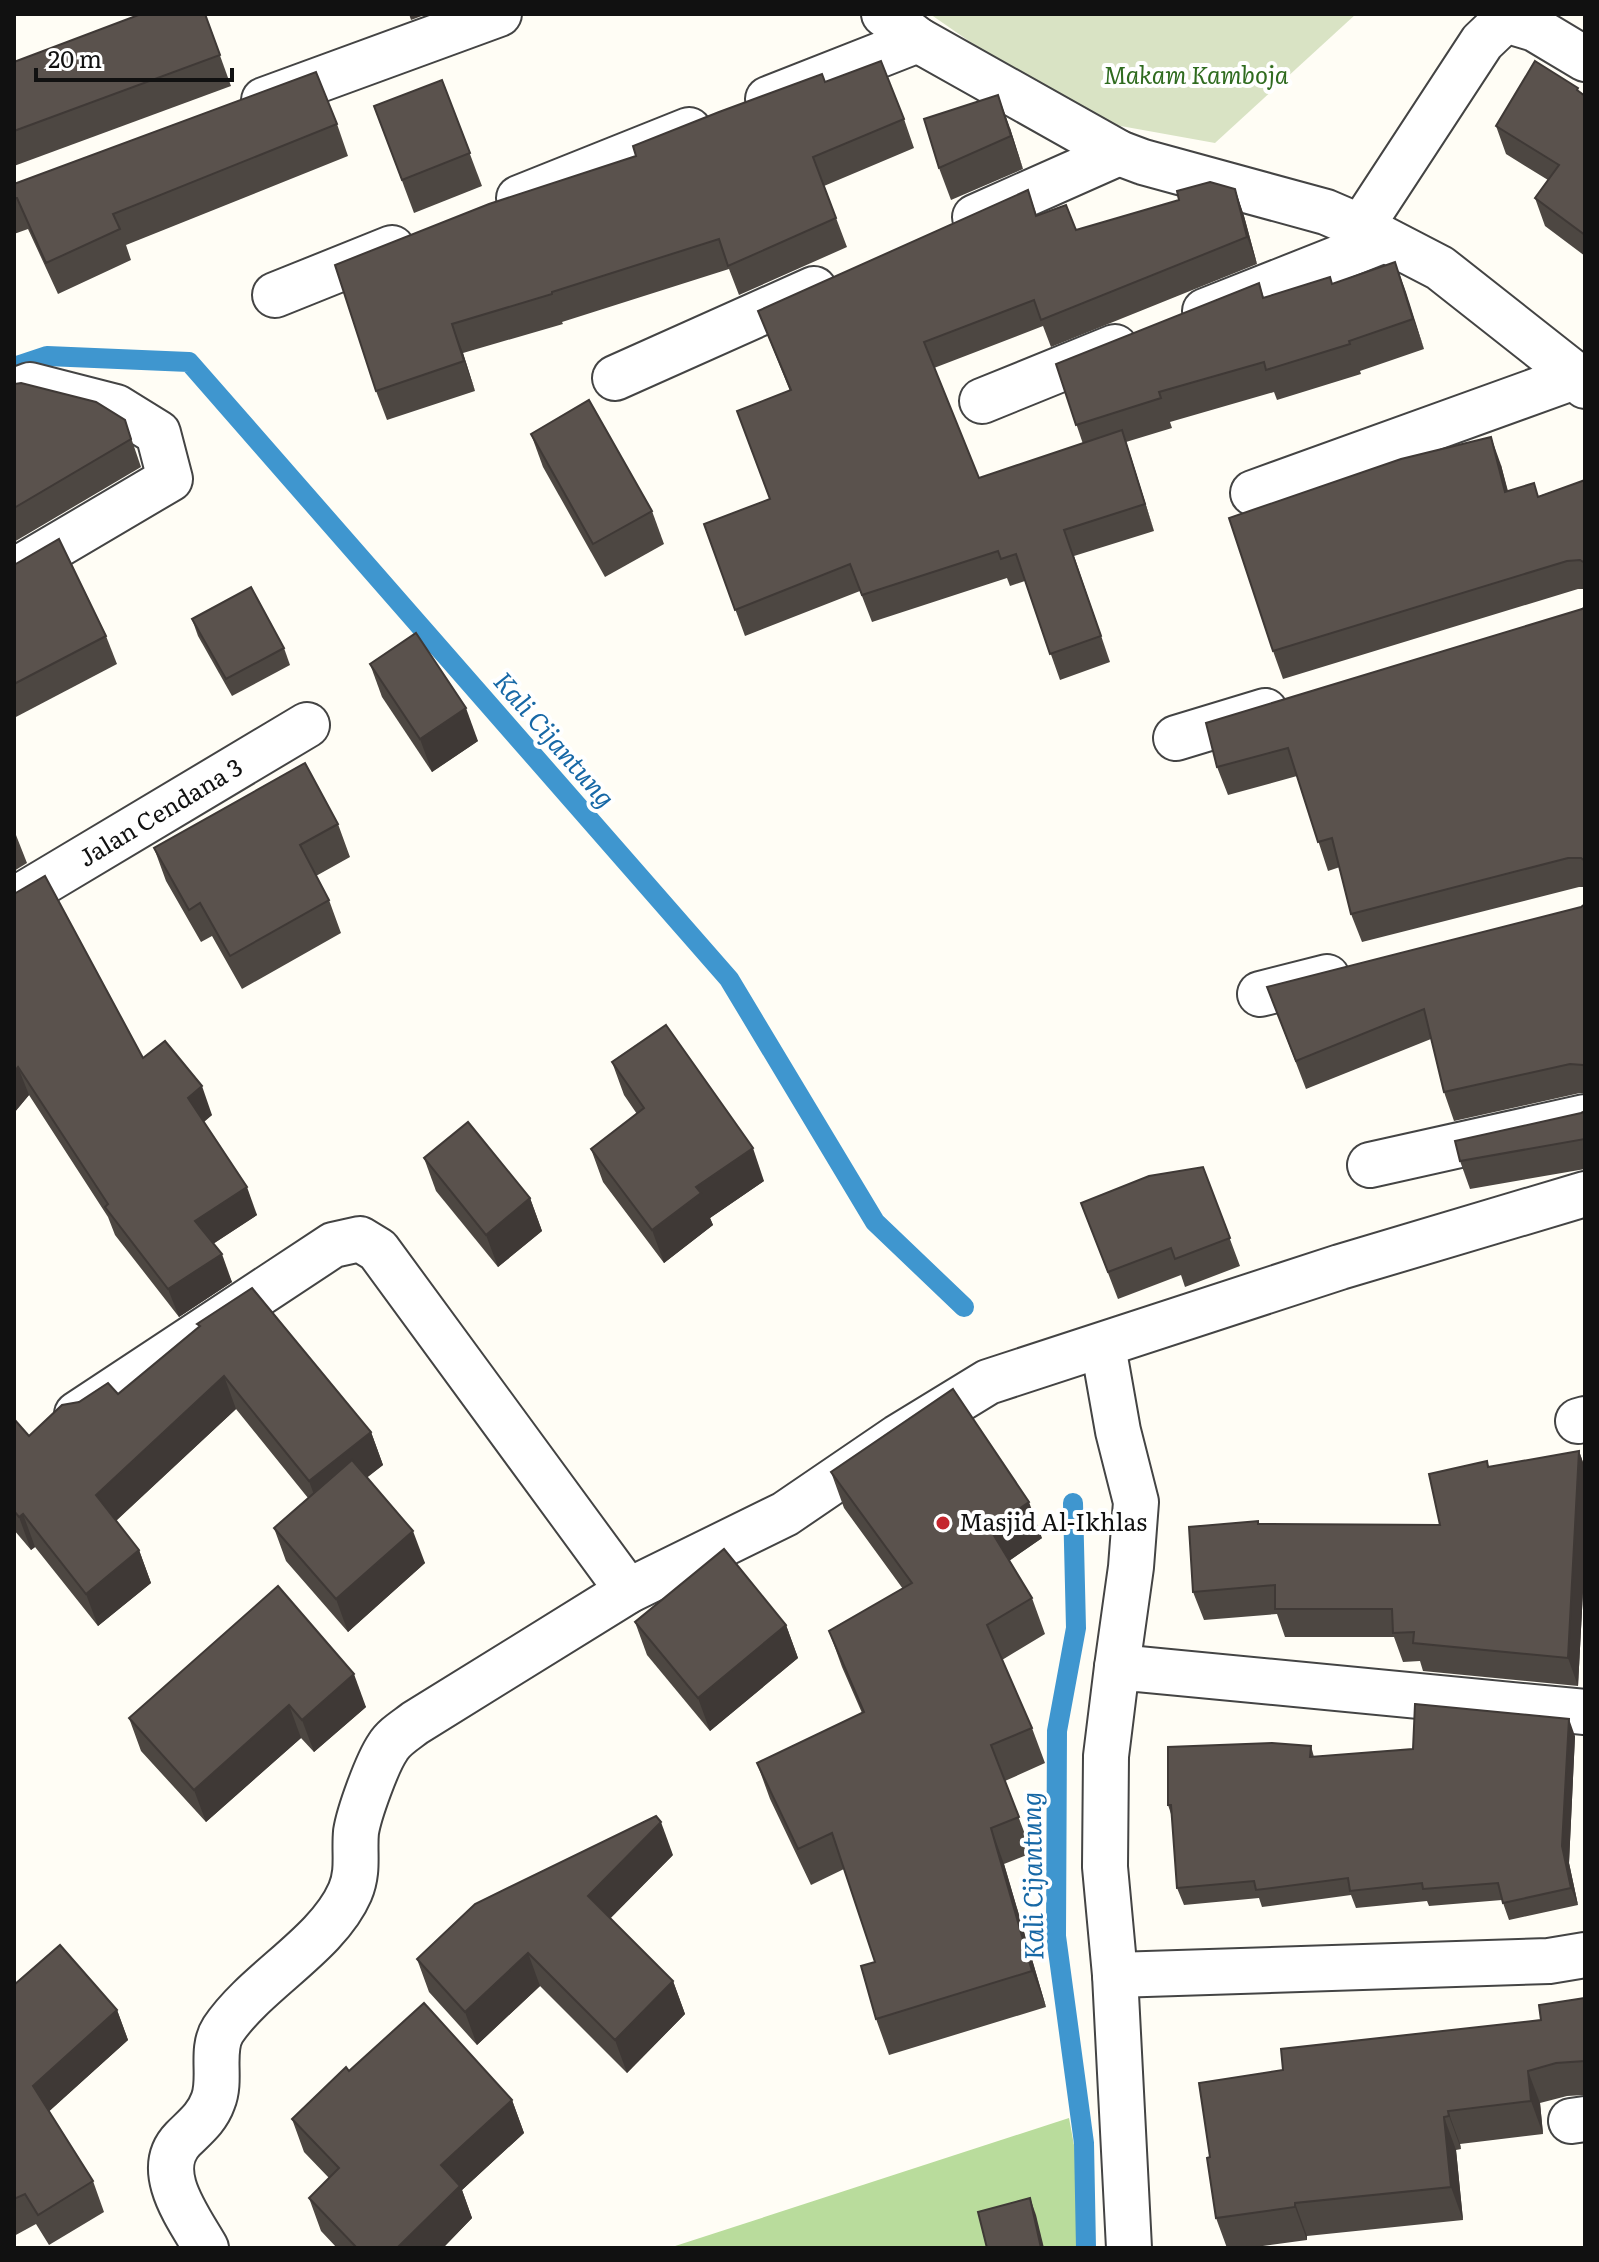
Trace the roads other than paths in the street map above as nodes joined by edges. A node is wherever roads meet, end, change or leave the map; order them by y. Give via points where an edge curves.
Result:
1 (499, 14) edge
2 (884, 14) edge
3 (918, 40) junction
4 (1585, 59) edge
5 (234, 112) edge
6 (1119, 153) junction
7 (480, 213) edge
8 (1373, 234) junction
9 (421, 237) edge
10 (932, 237) edge
11 (846, 275) edge
12 (275, 295) dead end
13 (615, 378) dead end
14 (1581, 381) edge
15 (14, 391) edge
16 (982, 401) dead end
17 (1253, 493) dead end
18 (14, 571) edge
19 (1297, 701) edge
20 (307, 725) dead end
21 (1176, 738) dead end
22 (14, 900) edge
23 (1368, 967) edge
24 (1260, 994) dead end
25 (1585, 1117) edge
26 (1370, 1165) dead end
27 (1585, 1194) edge
28 (1087, 1350) junction
29 (77, 1414) edge
30 (628, 1591) junction
31 (1117, 1667) junction
32 (1585, 1712) edge
33 (1585, 1955) edge
34 (1115, 1975) junction
35 (206, 2248) edge
36 (1129, 2248) edge

1 - 5 street
2 - 3 street
3 - 6 street
3 - 7 street
4 - 8 street via 1535,29 1505,20 1494,28
6 - 8 street via 1326,212
6 - 10 street
8 - 14 street via 1440,268
8 - 16 street via 1162,329
9 - 12 street
11 - 13 street
14 - 17 street
15 - 18 street via 30,385 116,407 158,433 170,479
19 - 21 street
20 - 22 street, Jalan Cendana 3
23 - 24 street
25 - 26 street
27 - 28 street
28 - 30 street via 988,1382 785,1514
28 - 31 street via 1118,1431 1136,1502
29 - 30 street via 333,1245 360,1239 378,1250
30 - 35 street via 439,1707 389,1745 356,1831 351,1890 338,1914 222,2032 213,2103 173,2154 169,2167 177,2196
31 - 32 street
31 - 34 street via 1106,1756 1105,1867
33 - 34 street via 1549,1961
34 - 36 street

